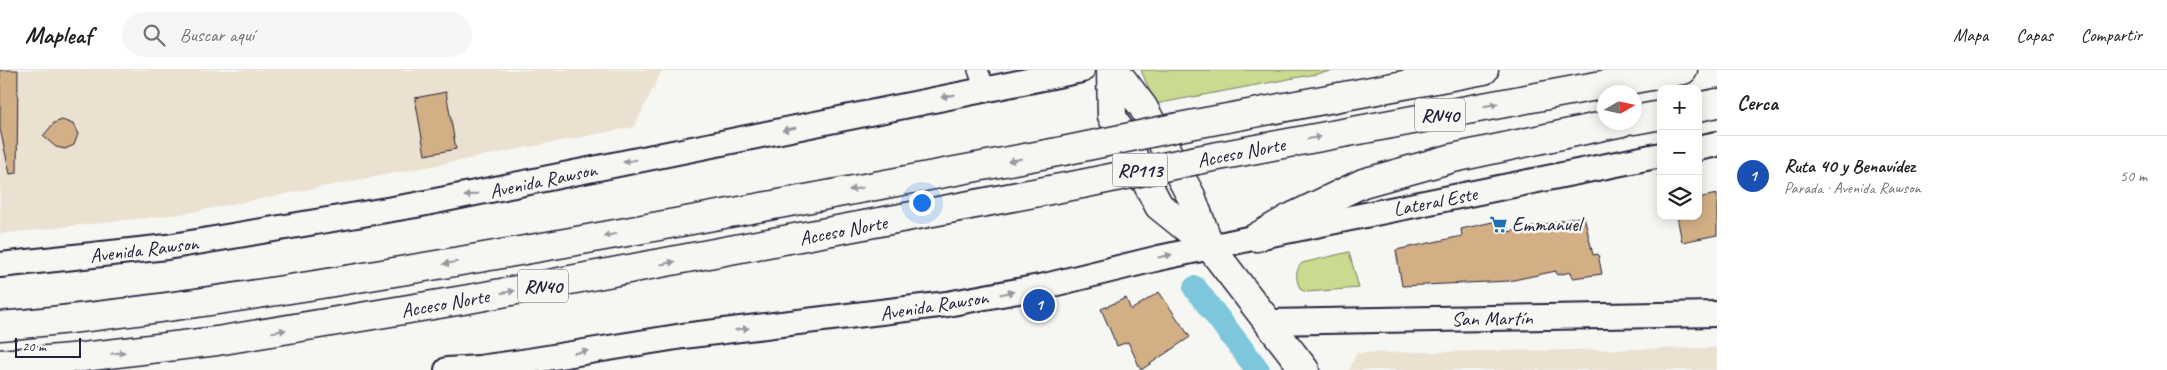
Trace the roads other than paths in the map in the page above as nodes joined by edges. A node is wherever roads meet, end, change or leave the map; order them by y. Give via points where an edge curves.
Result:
1 (1082, 70) edge
2 (1111, 70) edge
3 (1115, 70) edge
4 (1484, 70) edge
5 (1683, 70) edge
6 (981, 79) edge
7 (1717, 103) edge
8 (1702, 106) edge
9 (1657, 116) edge
10 (1642, 119) edge
11 (1597, 127) edge
12 (1717, 144) edge
13 (1702, 147) edge
14 (1657, 156) edge
15 (1257, 237) junction
16 (1210, 247) junction
17 (0, 265) edge
18 (1717, 314) edge
19 (1268, 322) junction
20 (0, 326) edge
21 (0, 364) edge
22 (479, 369) edge
23 (446, 370) edge
24 (1305, 370) edge

1 - 6 street, Avenida Rawson
2 - 16 main road, RP113 via 1112,116 1159,206
3 - 16 main road, RP113 via 1143,107 1191,196
4 -> 20 main road, Acceso Norte / RN40, bridge via 455,263 211,302
21 -> 5 main road, Acceso Norte / RN40, bridge via 217,341 469,300
6 -> 17 street, Avenida Rawson via 507,188 407,207 167,247
7 - 8 main road
9 - 10 main road
11 - 15 main road via 1453,158 1363,183
12 - 13 street
14 - 15 street, Lateral Este
15 - 16 street, Lateral Este
16 - 19 main road, RP113
22 -> 16 street, Avenida Rawson via 683,336 947,304 1045,286
18 - 19 street, San Martín
19 - 24 main road, RP113
22 - 23 street, Avenida Rawson

